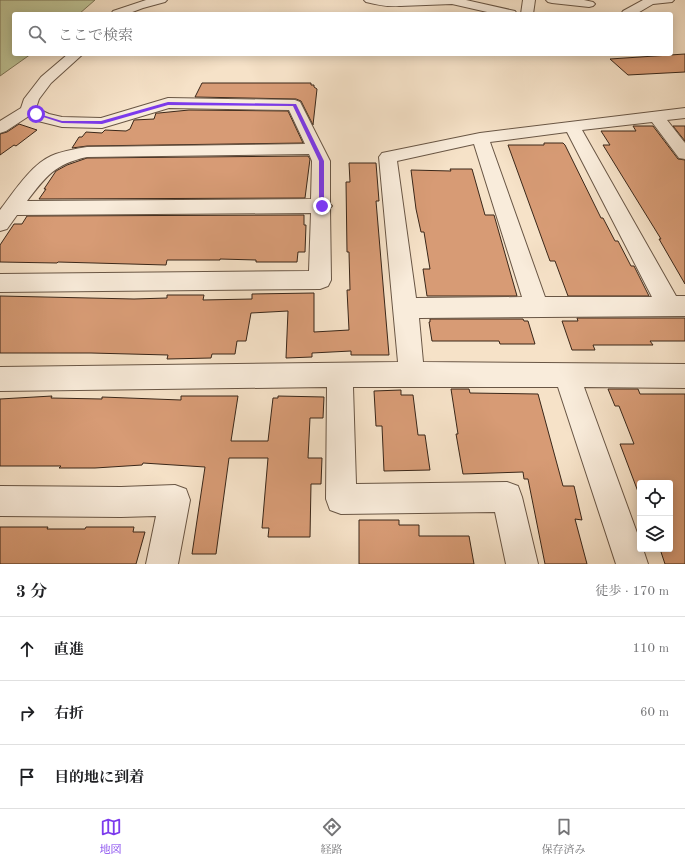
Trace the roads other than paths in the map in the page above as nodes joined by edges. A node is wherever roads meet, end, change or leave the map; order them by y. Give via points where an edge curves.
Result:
1 (161, 0) edge
2 (370, 0) edge
3 (529, 0) edge
4 (552, 0) edge
5 (668, 0) edge
6 (400, 1) edge
7 (453, 1) edge
8 (589, 4) dead end
9 (122, 12) edge
10 (502, 12) edge
11 (527, 12) edge
12 (630, 12) edge
13 (74, 56) edge
14 (28, 110) junction
15 (685, 113) edge
16 (656, 117) junction
17 (0, 128) edge
18 (573, 128) junction
19 (480, 138) junction
20 (316, 149) junction
21 (685, 154) edge
22 (322, 206) junction
23 (12, 208) junction
24 (0, 224) edge
25 (0, 282) edge
26 (677, 306) edge
27 (537, 307) junction
28 (406, 308) junction
29 (412, 374) junction
30 (340, 375) junction
31 (567, 375) junction
32 (685, 376) edge
33 (0, 379) edge
34 (0, 501) edge
35 (162, 564) edge
36 (522, 564) edge
37 (632, 564) edge

1 - 9 street
2 - 6 street via 391,3
3 - 11 street
4 - 8 street
5 - 12 street via 650,1
6 - 7 street
7 - 10 street
13 - 14 street via 46,80 32,99
14 - 17 street
14 - 20 street via 44,118 62,122 102,123 168,103 295,104
15 - 16 street
16 - 18 street
16 - 21 street
18 - 19 street
18 - 26 street
19 - 27 street
19 - 28 street via 388,157
20 - 22 street via 321,161
20 - 23 street via 87,152 70,155 54,162
22 - 23 street
22 - 25 street via 320,280
23 - 24 street
26 - 27 street
27 - 28 street
28 - 29 street
29 - 30 street
29 - 31 street
30 - 33 street
30 - 36 street via 341,499 508,497
31 - 32 street
31 - 37 street
34 - 35 street via 175,500

